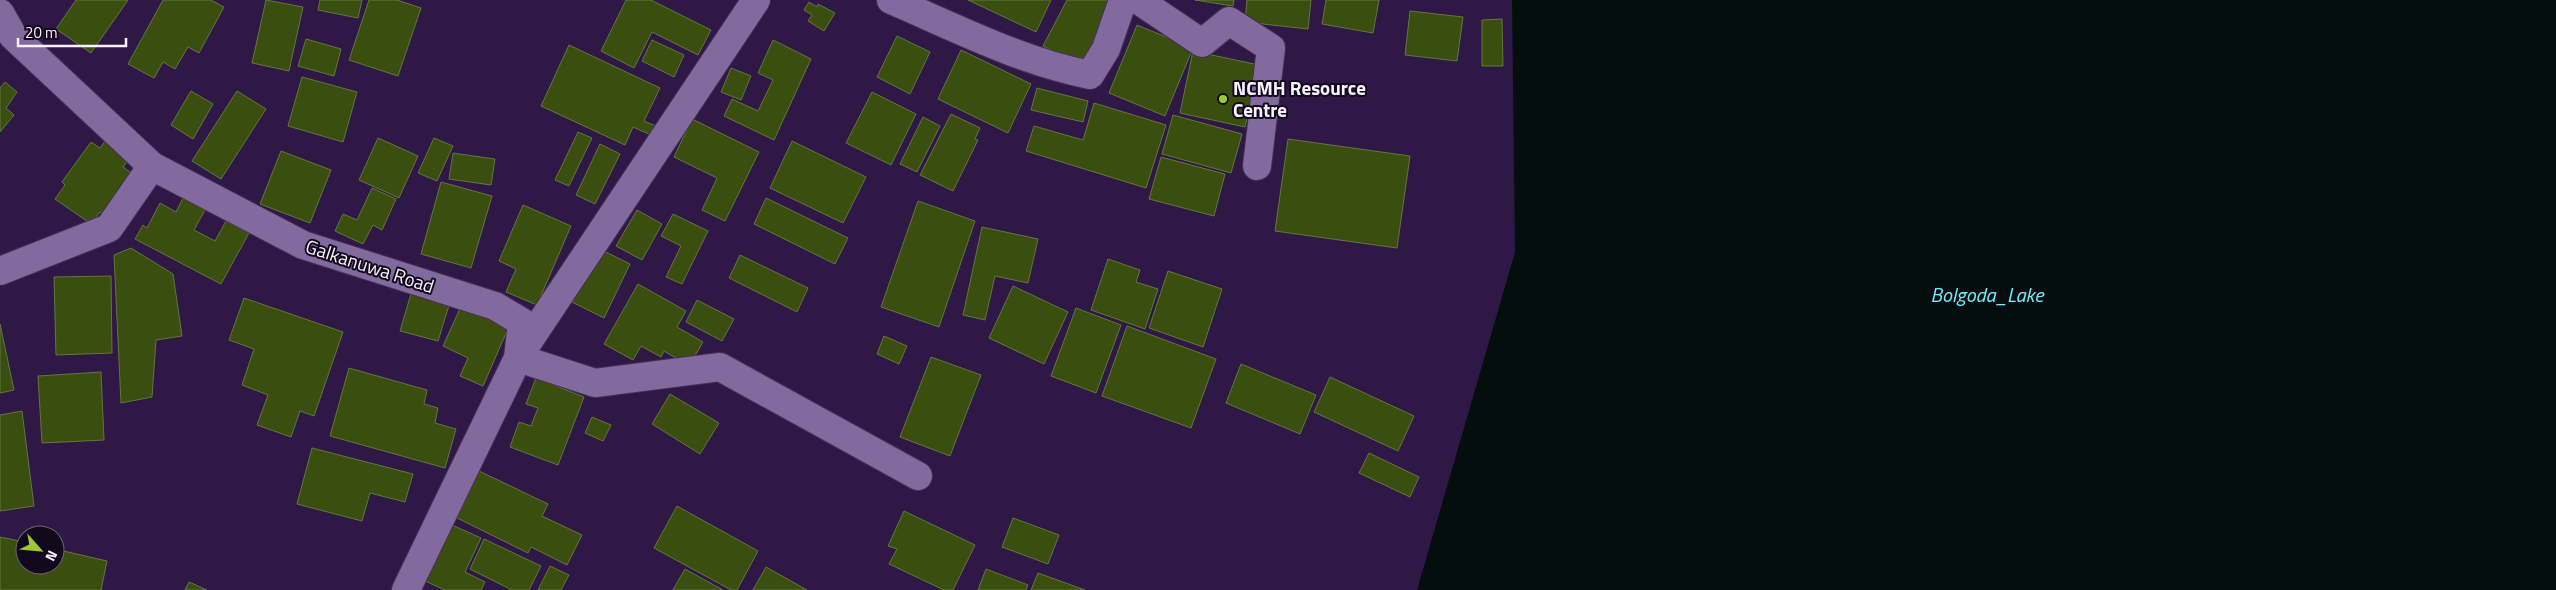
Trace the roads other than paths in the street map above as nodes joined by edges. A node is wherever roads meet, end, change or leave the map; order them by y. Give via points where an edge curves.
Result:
1 (756, 0) edge
2 (891, 0) edge
3 (1123, 0) edge
4 (1138, 0) edge
5 (0, 13) edge
6 (152, 166) junction
7 (1256, 166) dead end
8 (0, 271) edge
9 (518, 358) junction
10 (918, 476) dead end
11 (406, 590) edge

1 - 9 street
2 - 3 street via 1024,57 1090,75 1106,49
4 - 7 street via 1202,43 1229,21 1271,48
5 - 6 street, Galkanuwa Road via 13,36
6 - 8 street via 109,228
6 - 9 street, Galkanuwa Road via 303,245 494,306 522,322
9 - 10 street via 595,383 720,367
9 - 11 street, Galkanuwa Road

